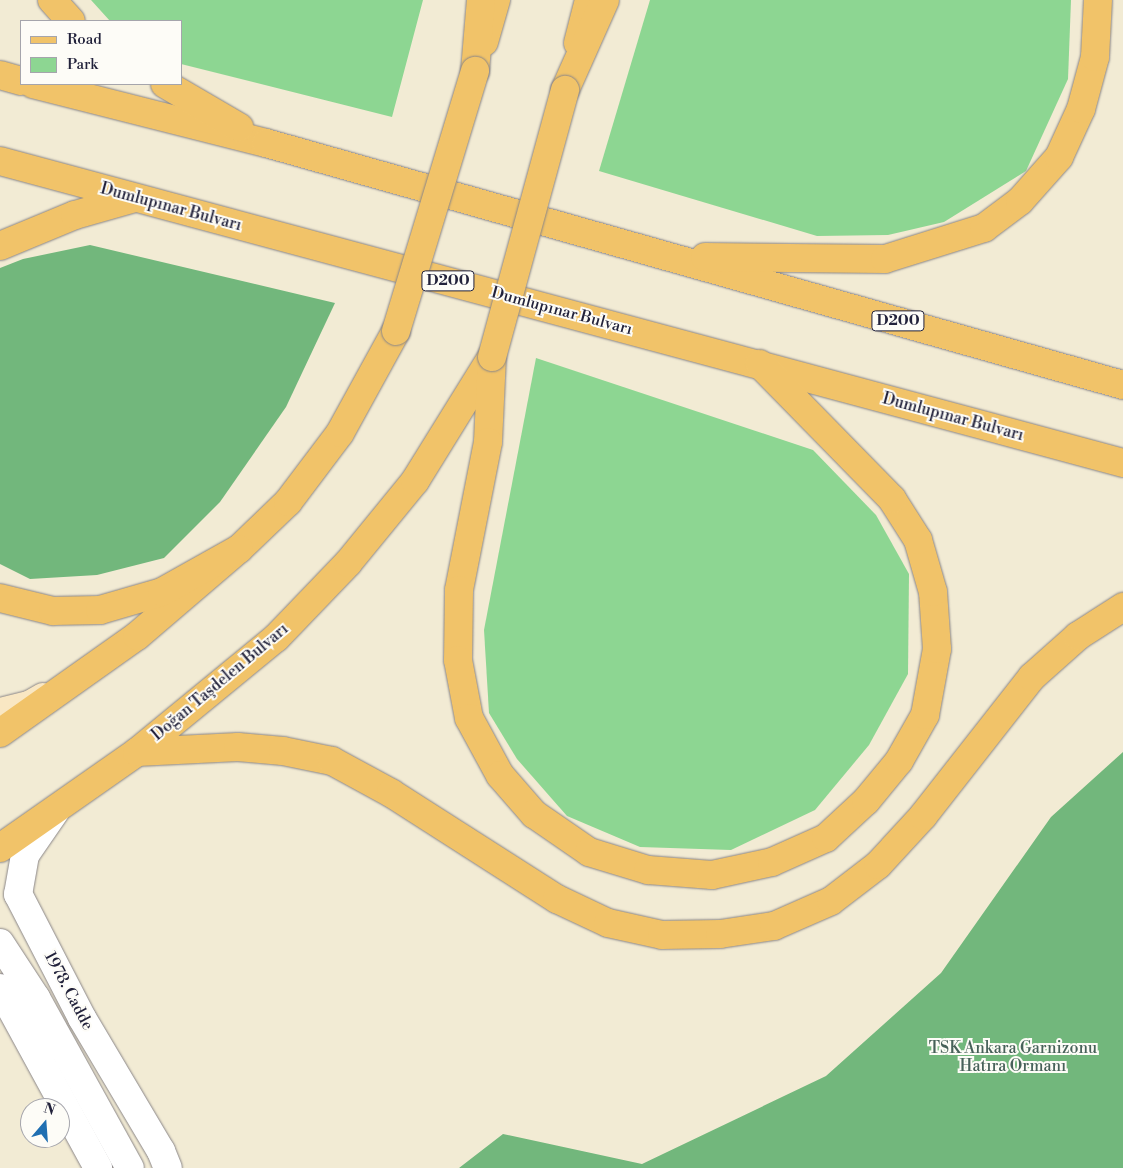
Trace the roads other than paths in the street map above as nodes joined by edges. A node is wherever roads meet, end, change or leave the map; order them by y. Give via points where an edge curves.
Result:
1 (52, 0) edge
2 (481, 0) edge
3 (496, 0) edge
4 (589, 0) edge
5 (605, 0) edge
6 (1098, 0) edge
7 (70, 20) edge
8 (475, 71) junction
9 (0, 76) edge
10 (20, 81) edge
11 (37, 85) edge
12 (167, 85) edge
13 (565, 90) junction
14 (266, 143) junction
15 (0, 161) edge
16 (136, 197) junction
17 (0, 246) edge
18 (673, 257) junction
19 (492, 357) junction
20 (760, 364) junction
21 (1123, 385) edge
22 (1123, 463) edge
23 (239, 549) junction
24 (0, 598) edge
25 (1123, 607) edge
26 (77, 678) junction
27 (0, 712) edge
28 (0, 733) edge
29 (137, 752) junction
30 (56, 810) junction
31 (0, 848) edge
32 (0, 943) edge
33 (0, 988) edge
34 (98, 1168) edge
35 (130, 1168) edge
36 (168, 1168) edge

1 - 7 main road
2 - 8 main road
3 - 8 main road
4 - 13 main road
5 - 13 main road
6 - 18 main road via 1096,57 1081,109 1058,157 1020,201 984,228 885,259
8 - 23 main road, bridge via 396,331 340,433 288,502
9 - 10 main road
11 - 14 main road, D200
12 - 14 main road
13 - 19 main road, bridge
14 - 18 main road, D200
15 - 16 main road, Dumlupınar Bulvarı / D200
16 - 17 main road via 75,215
16 - 20 main road, Dumlupınar Bulvarı / D200
18 - 21 main road, D200
19 - 20 main road via 488,442 459,590 458,660 469,718 500,775 534,814 589,852 648,870 712,875 772,862 826,838 866,802 899,761 925,715 937,649 933,592 918,540 886,492
19 - 29 main road, Doğan Taşdelen Bulvarı via 415,481 348,563 276,638
20 - 22 main road, Dumlupınar Bulvarı / D200
23 - 24 main road via 162,592 100,610 53,612
23 - 26 main road via 137,636
25 - 29 main road via 1078,636 1032,677 923,816 878,865 831,901 774,926 738,932 662,935 608,923 557,899 391,793 332,761 283,751 238,748
26 - 27 main road via 29,705
26 - 28 main road
29 - 30 main road, Doğan Taşdelen Bulvarı
30 - 31 main road, Doğan Taşdelen Bulvarı
30 - 36 street, 1978. Cadde via 25,856 18,894 82,1018
32 - 35 street, 1978. Cadde via 36,998
33 - 34 street

